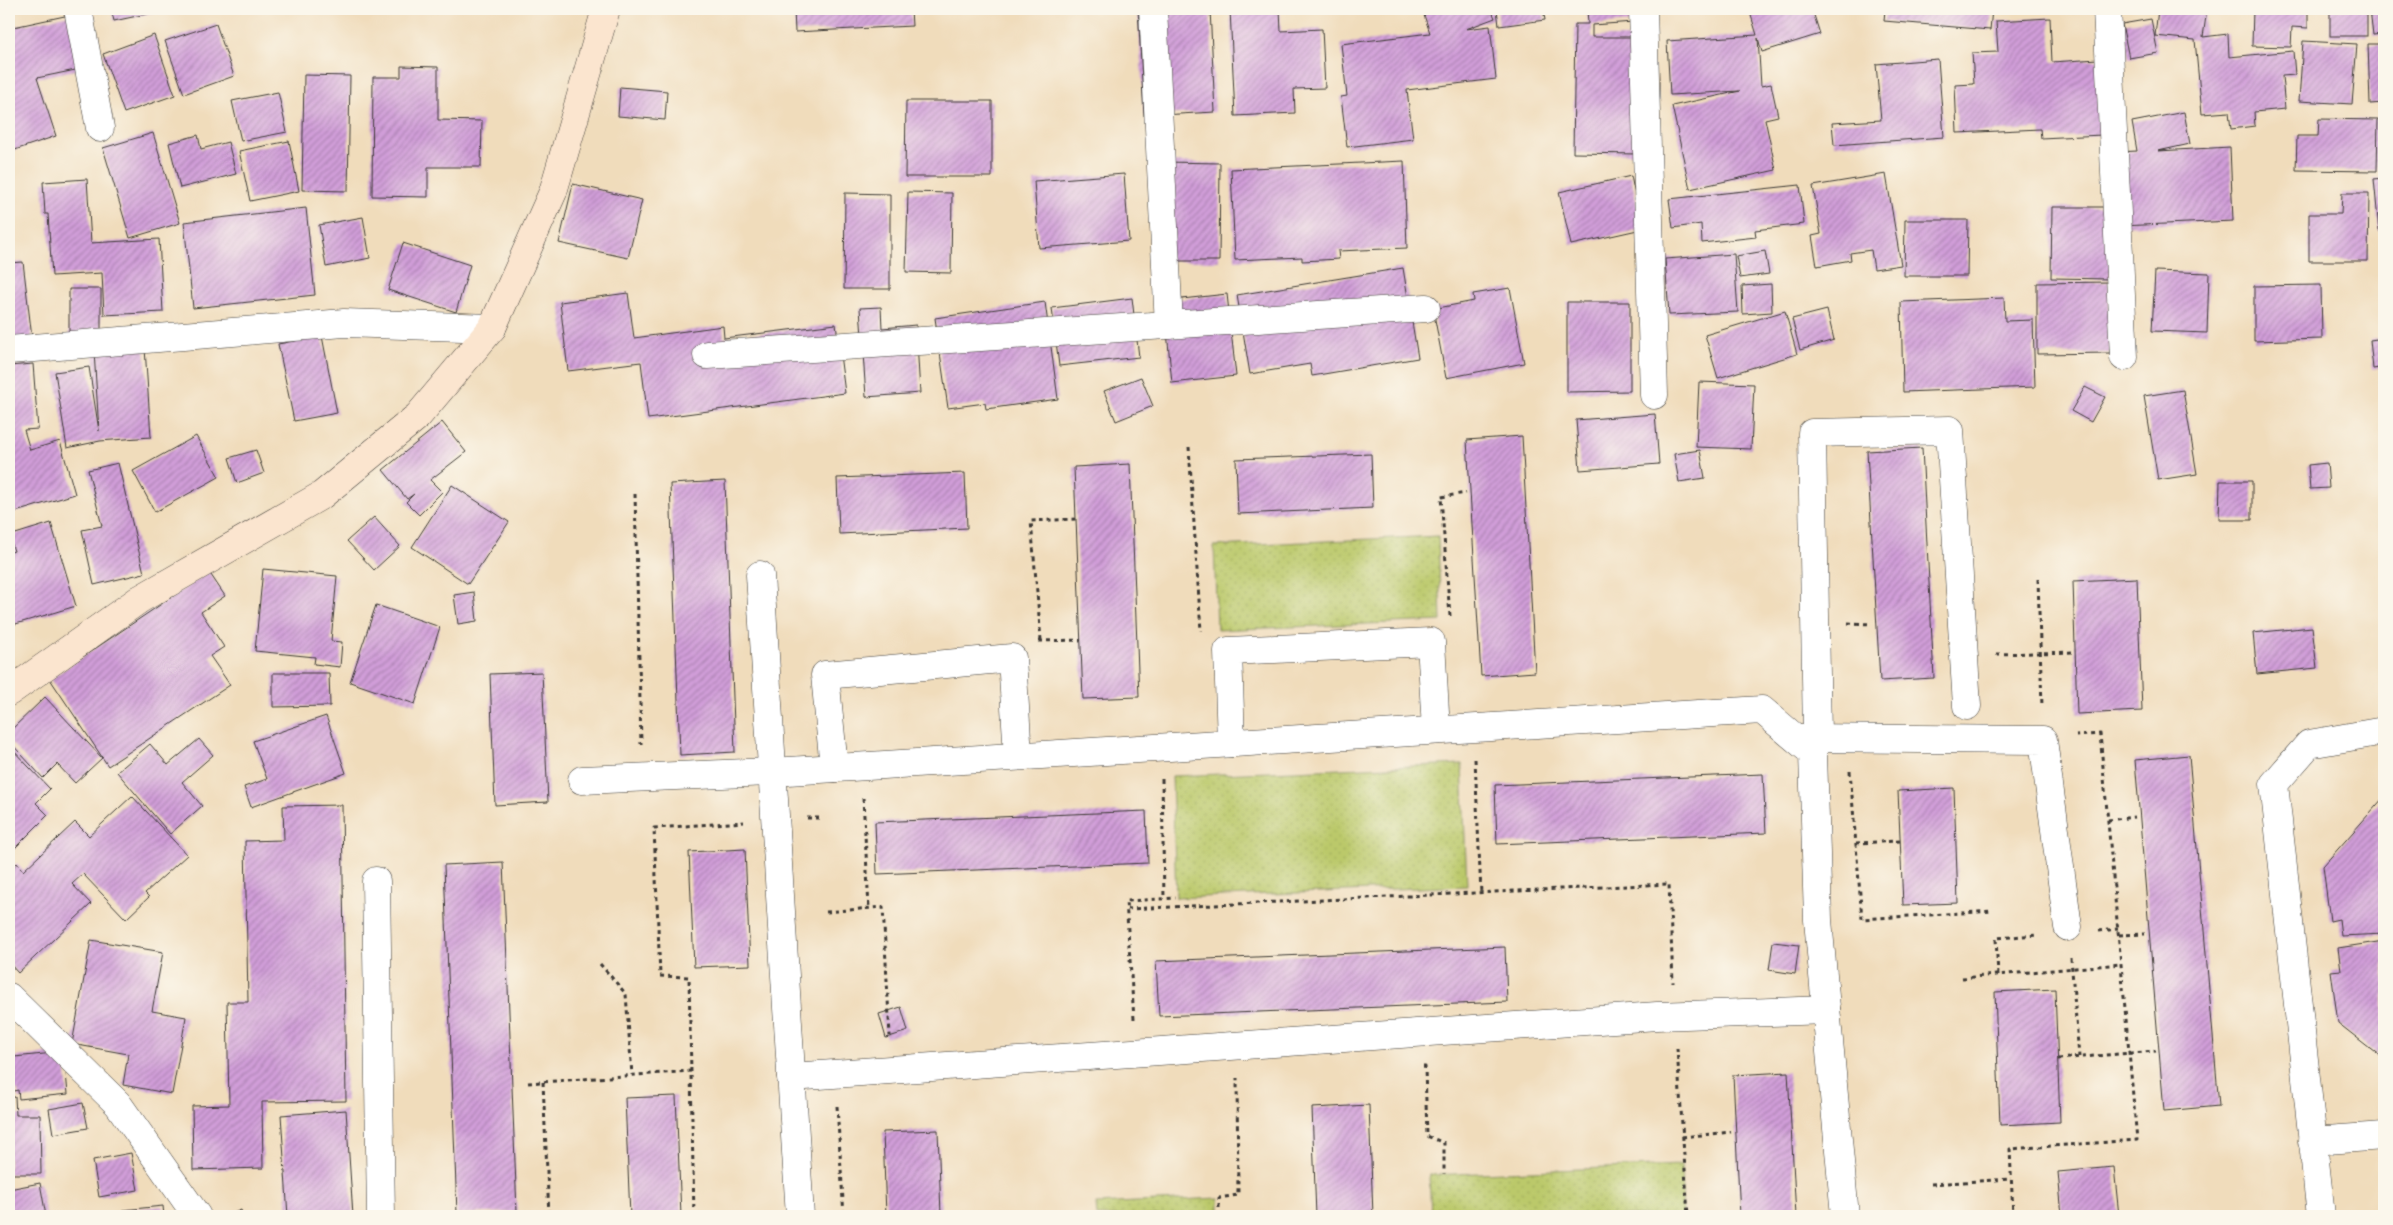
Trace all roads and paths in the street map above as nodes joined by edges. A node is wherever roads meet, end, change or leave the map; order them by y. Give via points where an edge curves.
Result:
1 (78, 9) edge
2 (606, 9) edge
3 (1153, 9) edge
4 (1643, 9) edge
5 (2107, 9) edge
6 (100, 128) dead end
7 (1426, 308) dead end
8 (1169, 325) junction
9 (492, 328) junction
10 (9, 350) edge
11 (707, 355) dead end
12 (2124, 357) dead end
13 (1654, 395) dead end
14 (1189, 447) dead end
15 (635, 494) dead end
16 (1466, 494) dead end
17 (1076, 519) dead end
18 (760, 575) dead end
19 (2038, 579) dead end
20 (1843, 622) dead end
21 (1871, 624) dead end
22 (1450, 625) dead end
23 (1201, 638) dead end
24 (1041, 650) dead end
25 (2075, 652) dead end
26 (2040, 653) junction
27 (1964, 654) junction
28 (9, 692) edge
29 (2033, 705) dead end
30 (2042, 705) junction
31 (1967, 706) dead end
32 (1436, 730) junction
33 (2384, 731) edge
34 (1806, 738) junction
35 (2043, 740) junction
36 (1231, 743) junction
37 (1018, 756) junction
38 (1465, 758) dead end
39 (1475, 758) junction
40 (1484, 758) dead end
41 (834, 768) junction
42 (1850, 769) dead end
43 (772, 772) junction
44 (1162, 774) dead end
45 (642, 777) junction
46 (582, 780) dead end
47 (862, 792) dead end
48 (822, 810) dead end
49 (2134, 816) dead end
50 (820, 818) junction
51 (775, 820) junction
52 (2108, 820) junction
53 (820, 827) dead end
54 (1900, 840) dead end
55 (1856, 844) junction
56 (376, 881) dead end
57 (1480, 894) junction
58 (1176, 898) dead end
59 (1164, 899) junction
60 (826, 902) dead end
61 (869, 908) junction
62 (1127, 909) junction
63 (1993, 911) dead end
64 (826, 912) junction
65 (827, 921) dead end
66 (2068, 927) joint
67 (2145, 934) dead end
68 (2119, 935) junction
69 (600, 964) dead end
70 (2121, 964) junction
71 (2072, 969) junction
72 (1962, 978) dead end
73 (1673, 988) dead end
74 (9, 997) edge
75 (1826, 1010) junction
76 (1135, 1028) dead end
77 (890, 1040) dead end
78 (1686, 1048) dead end
79 (2156, 1051) dead end
80 (2129, 1053) junction
81 (2079, 1057) junction
82 (2058, 1059) dead end
83 (1415, 1068) dead end
84 (691, 1071) junction
85 (1236, 1073) dead end
86 (632, 1076) junction
87 (791, 1077) junction
88 (543, 1082) junction
89 (528, 1083) dead end
90 (846, 1103) dead end
91 (1731, 1132) dead end
92 (2384, 1136) edge
93 (1682, 1137) junction
94 (2312, 1141) junction
95 (1444, 1174) dead end
96 (2011, 1179) junction
97 (1931, 1184) dead end
98 (197, 1216) edge
99 (381, 1216) edge
100 (549, 1216) edge
101 (694, 1216) edge
102 (800, 1216) edge
103 (844, 1216) edge
104 (1220, 1216) edge
105 (1688, 1216) edge
106 (1845, 1216) edge
107 (2013, 1216) edge
108 (2321, 1216) edge

1 - 6 street
2 - 9 main road via 553,192
3 - 8 street
4 - 13 street
5 - 12 street
7 - 8 street
8 - 11 street
9 - 10 street via 344,323
9 - 28 main road via 418,416 322,496 140,599
14 - 23 path
15 - 45 path
16 - 22 path via 1441,497
17 - 24 path via 1031,521
18 - 43 street
19 - 26 path
20 - 21 path
25 - 26 path
26 - 27 path
26 - 30 path
27 - 31 street
27 - 34 street via 1950,430 1812,433
29 - 30 path
30 - 35 path
32 - 34 street via 1762,710
32 - 36 street
32 - 36 street via 1430,642 1228,651
33 - 94 street via 2309,744 2274,784
34 - 35 street
34 - 75 street via 1813,753 1818,920
35 - 52 path via 2100,734
35 - 66 street
36 - 37 street
37 - 41 street
37 - 41 street via 1012,658 825,675
38 - 39 path
39 - 40 path
39 - 57 path
41 - 43 street
42 - 55 path
43 - 45 street
43 - 51 street
44 - 59 path
45 - 46 street
47 - 61 path
48 - 50 path
49 - 52 path
50 - 51 path
50 - 53 path
51 - 84 path via 654,828 660,976 689,977
51 - 87 street
52 - 68 path
54 - 55 path
55 - 63 path via 1862,919
56 - 99 street
57 - 62 path
57 - 73 path via 1669,884
58 - 59 path
59 - 62 path via 1126,901
60 - 64 path
61 - 64 path
61 - 77 path via 883,907
62 - 76 path
64 - 65 path
66 - 71 path
67 - 68 path
68 - 70 path
69 - 86 path via 626,994
70 - 71 path
70 - 80 path
71 - 72 path
71 - 81 path
74 - 98 street via 118,1104
75 - 87 street via 1657,1016
75 - 106 street
78 - 93 path via 1676,1048
79 - 80 path
80 - 81 path
80 - 96 path via 2137,1140 2010,1149
81 - 82 path
83 - 95 path via 1425,1067 1428,1136 1444,1143
84 - 86 path
84 - 101 path
85 - 104 path via 1238,1195 1219,1198
86 - 88 path
87 - 102 street
88 - 89 path
88 - 100 path
90 - 103 path via 836,1103
91 - 93 path
92 - 94 street
93 - 105 path
94 - 108 street
96 - 97 path
96 - 107 path

